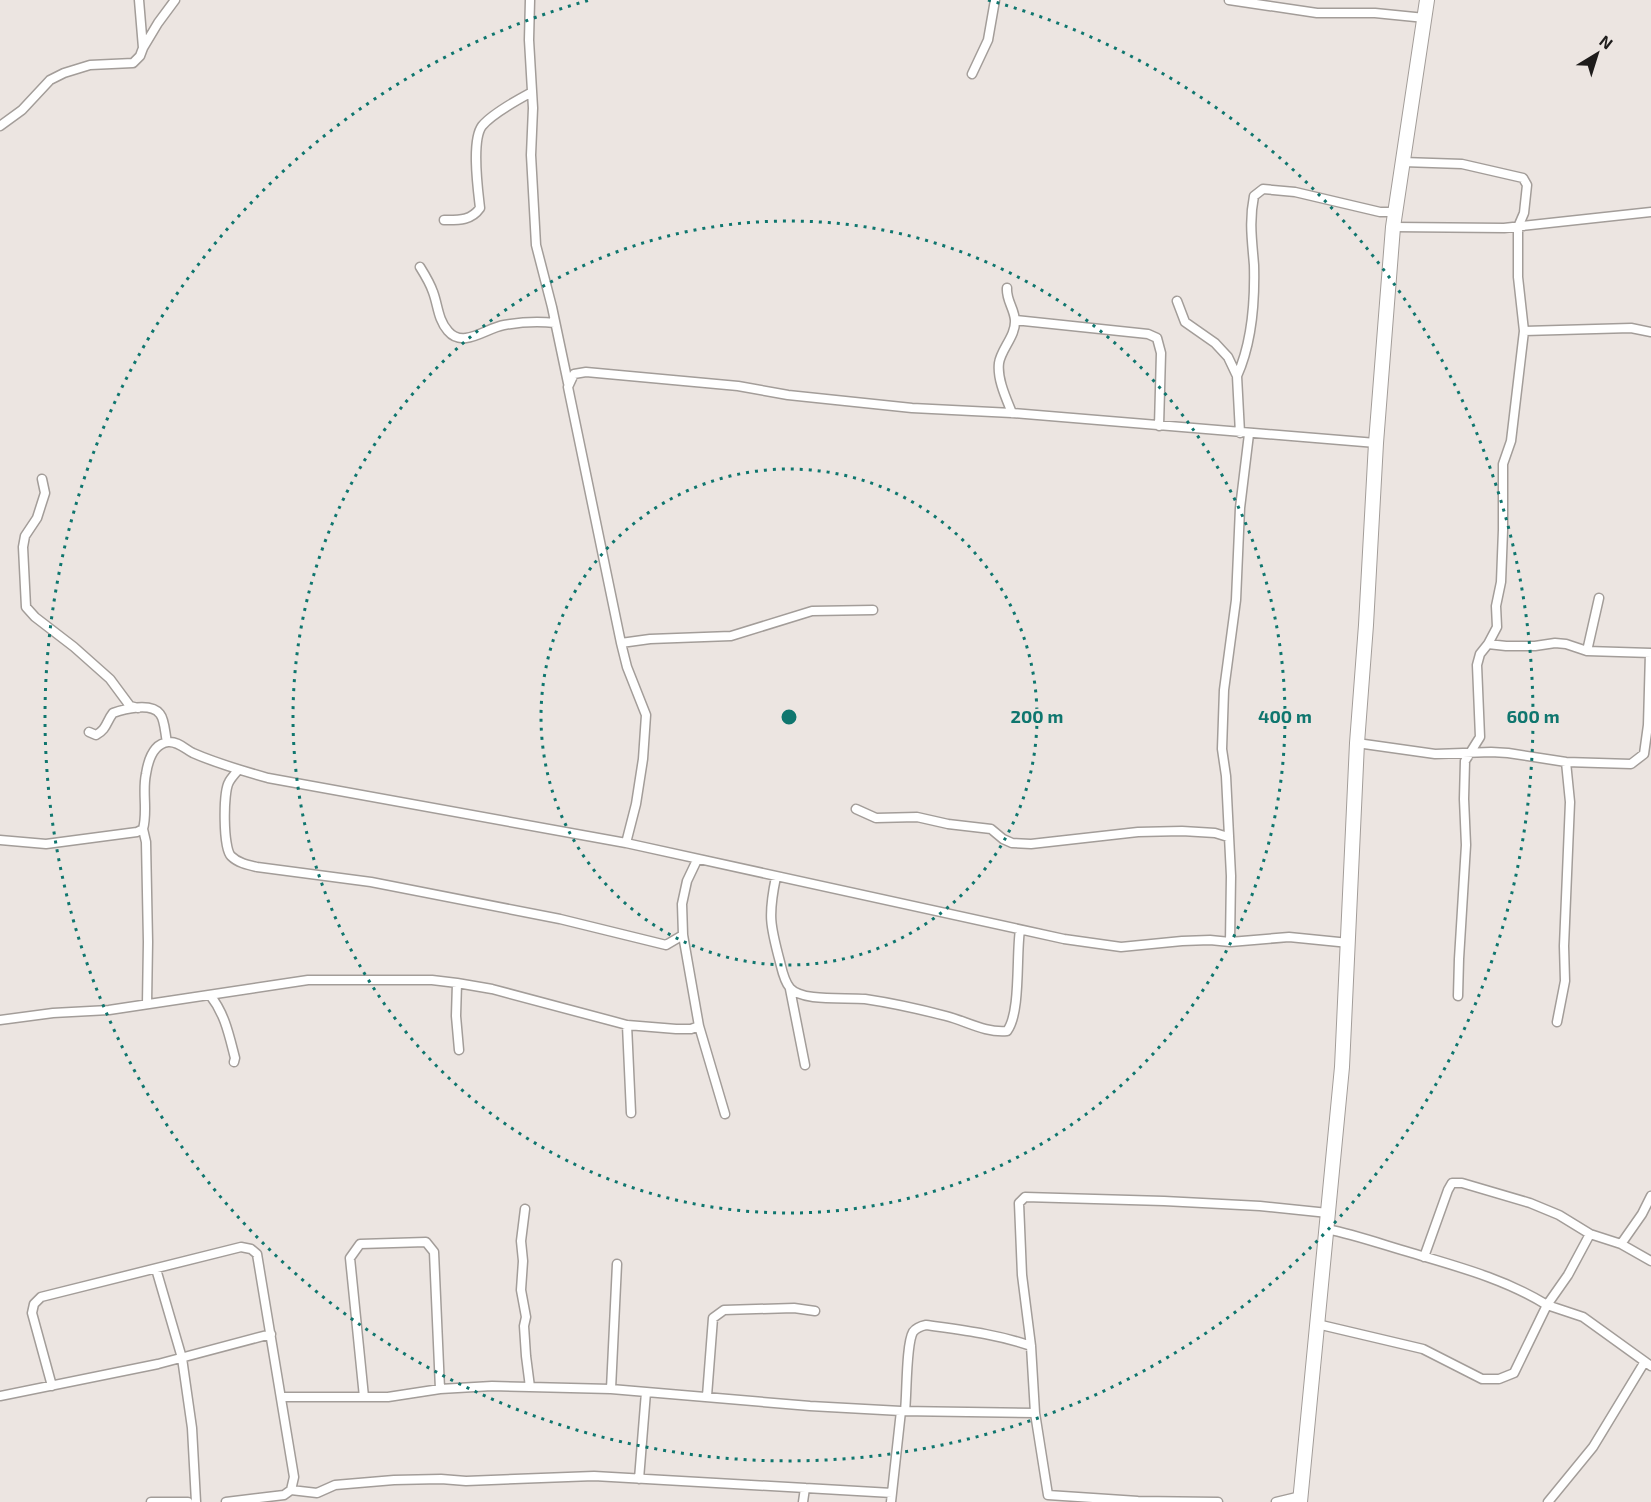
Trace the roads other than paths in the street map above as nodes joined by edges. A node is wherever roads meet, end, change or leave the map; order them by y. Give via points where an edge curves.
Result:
1 (139, 0) edge
2 (175, 0) edge
3 (530, 0) edge
4 (995, 0) edge
5 (1229, 0) edge
6 (1427, 0) edge
7 (1425, 18) junction
8 (143, 48) junction
9 (972, 74) dead end
10 (532, 92) junction
11 (0, 126) edge
12 (1402, 162) junction
13 (1395, 212) junction
14 (1651, 212) edge
15 (444, 220) dead end
16 (1394, 227) junction
17 (1518, 227) junction
18 (420, 267) dead end
19 (1008, 288) dead end
20 (1177, 301) dead end
21 (1015, 320) junction
22 (555, 323) junction
23 (1524, 331) junction
24 (1651, 332) edge
25 (1237, 376) junction
26 (568, 383) junction
27 (1012, 413) junction
28 (1159, 426) junction
29 (1244, 433) junction
30 (1376, 443) junction
31 (42, 479) dead end
32 (1599, 598) dead end
33 (873, 610) dead end
34 (621, 643) junction
35 (1488, 644) junction
36 (1587, 651) junction
37 (1651, 653) edge
38 (138, 708) junction
39 (89, 732) dead end
40 (167, 742) junction
41 (1357, 743) junction
42 (1472, 752) junction
43 (1648, 755) edge
44 (1566, 762) junction
45 (238, 770) junction
46 (856, 809) dead end
47 (143, 829) junction
48 (1228, 837) junction
49 (0, 840) edge
50 (626, 843) junction
51 (697, 860) junction
52 (776, 877) junction
53 (1020, 930) junction
54 (683, 935) junction
55 (1230, 942) junction
56 (1349, 943) junction
57 (457, 983) junction
58 (790, 988) junction
59 (210, 996) junction
60 (1458, 996) dead end
61 (147, 1004) junction
62 (0, 1020) edge
63 (1557, 1022) dead end
64 (627, 1025) junction
65 (699, 1026) junction
66 (459, 1050) dead end
67 (234, 1062) dead end
68 (805, 1065) dead end
69 (631, 1113) dead end
70 (725, 1114) dead end
71 (1651, 1196) edge
72 (525, 1209) dead end
73 (1328, 1213) junction
74 (1327, 1228) junction
75 (1590, 1233) junction
76 (1621, 1244) junction
77 (1424, 1257) junction
78 (1651, 1261) edge
79 (617, 1264) dead end
80 (156, 1269) junction
81 (1547, 1305) junction
82 (815, 1311) dead end
83 (1317, 1324) junction
84 (271, 1334) junction
85 (1031, 1346) junction
86 (182, 1358) junction
87 (1648, 1364) edge
88 (52, 1386) junction
89 (531, 1387) junction
90 (440, 1389) junction
91 (611, 1389) junction
92 (646, 1392) junction
93 (0, 1396) edge
94 (707, 1396) junction
95 (282, 1397) junction
96 (364, 1397) junction
97 (903, 1411) junction
98 (1035, 1413) junction
99 (639, 1479) junction
100 (805, 1488) junction
101 (291, 1490) junction
102 (891, 1498) edge
103 (1054, 1498) edge
104 (1301, 1499) edge
105 (151, 1502) edge
106 (188, 1502) edge
107 (196, 1502) edge
108 (226, 1502) edge
109 (802, 1502) edge
110 (1218, 1502) edge
111 (1276, 1502) edge
112 (1548, 1502) edge

1 - 8 street
2 - 8 street
3 - 10 street
4 - 9 street via 988,40
5 - 7 street via 1317,14 1375,13
6 - 7 main road
7 - 12 main road
8 - 11 street via 132,63 90,65 50,80 22,110
10 - 15 street via 505,107 479,133 475,177 480,208 464,219
10 - 22 street via 536,245
12 - 13 main road
12 - 17 street via 1462,164 1522,178 1527,185
13 - 16 main road
13 - 25 street via 1295,192 1263,189 1254,196 1250,235 1254,291 1248,346
14 - 17 street
16 - 17 street
16 - 30 main road
17 - 23 street
18 - 22 street via 448,332 459,338 502,325
19 - 21 street via 1006,296
20 - 25 street via 1185,322 1215,343 1228,357
21 - 27 street via 999,362 1000,379
21 - 28 street via 1157,338 1161,353
22 - 26 street
23 - 24 street via 1631,328
23 - 35 street via 1512,441 1503,464 1497,627
25 - 29 street
26 - 27 street via 574,374 586,372 912,408
26 - 34 street
27 - 28 street
28 - 29 street
29 - 30 street
29 - 48 street via 1236,600 1224,690 1222,750
30 - 41 main road
31 - 38 street via 45,493 23,547 26,607 110,679 130,706
32 - 36 street
33 - 34 street via 812,611 731,636
34 - 50 street via 646,715 636,804
35 - 36 street via 1535,646 1556,642
35 - 42 street via 1477,665 1480,737
36 - 37 street
37 - 43 street
38 - 39 street via 113,713 102,732
38 - 40 street via 158,711
40 - 45 street
40 - 47 street via 158,746 149,761
41 - 42 street via 1435,754
41 - 56 main road
42 - 44 street
42 - 60 street via 1465,761 1466,845
43 - 44 street via 1631,764
44 - 63 street via 1570,802 1565,981
45 - 50 street
45 - 54 street via 228,782 225,794 227,850 241,863 371,882 560,919 666,945
46 - 48 street via 876,818 917,817 991,829 1012,843 1138,832 1182,831
47 - 49 street via 46,844
47 - 61 street
48 - 55 street
50 - 51 street
51 - 52 street
51 - 54 street via 682,904
52 - 53 street
52 - 58 street via 770,925
53 - 55 street via 1121,947 1182,940
53 - 58 street via 1017,992 1012,1025 1007,1031 992,1031 881,1002 814,998
54 - 65 street
55 - 56 street via 1289,936
56 - 73 main road
57 - 59 street via 308,980
57 - 64 street
57 - 66 street
58 - 68 street
59 - 61 street
59 - 67 street via 224,1018
61 - 62 street
64 - 65 street via 676,1029
64 - 69 street
65 - 70 street
71 - 76 street
72 - 89 street via 521,1290
73 - 74 main road
73 - 85 street via 1260,1206 1025,1197 1019,1203 1022,1275
74 - 77 street
74 - 83 main road
75 - 76 street
75 - 77 street via 1530,1203 1452,1183
75 - 81 street
76 - 78 street
77 - 81 street via 1482,1274
79 - 91 street
80 - 84 street via 241,1247 251,1249 258,1254
80 - 86 street
80 - 88 street via 41,1298 34,1304 32,1313
81 - 83 street via 1514,1373 1499,1379 1482,1379 1423,1349
81 - 87 street via 1583,1317
82 - 94 street via 724,1310 717,1314 713,1318
83 - 104 main road
84 - 86 street
84 - 95 street
85 - 97 street via 976,1332 918,1327 912,1333
85 - 98 street
86 - 88 street
86 - 107 street via 192,1428
87 - 112 street via 1593,1447
88 - 93 street
89 - 90 street
89 - 91 street
90 - 96 street
90 - 96 street via 434,1252 426,1242 375,1242 360,1244 350,1258
91 - 92 street
92 - 94 street
92 - 99 street
94 - 97 street
95 - 96 street
95 - 101 street via 294,1477
97 - 98 street
97 - 102 street
98 - 103 street via 1048,1495
99 - 100 street
99 - 101 street via 594,1476 466,1482 394,1480 335,1485 317,1493
100 - 102 street
100 - 109 street
101 - 108 street via 284,1495
103 - 110 street
104 - 111 street
105 - 106 street

